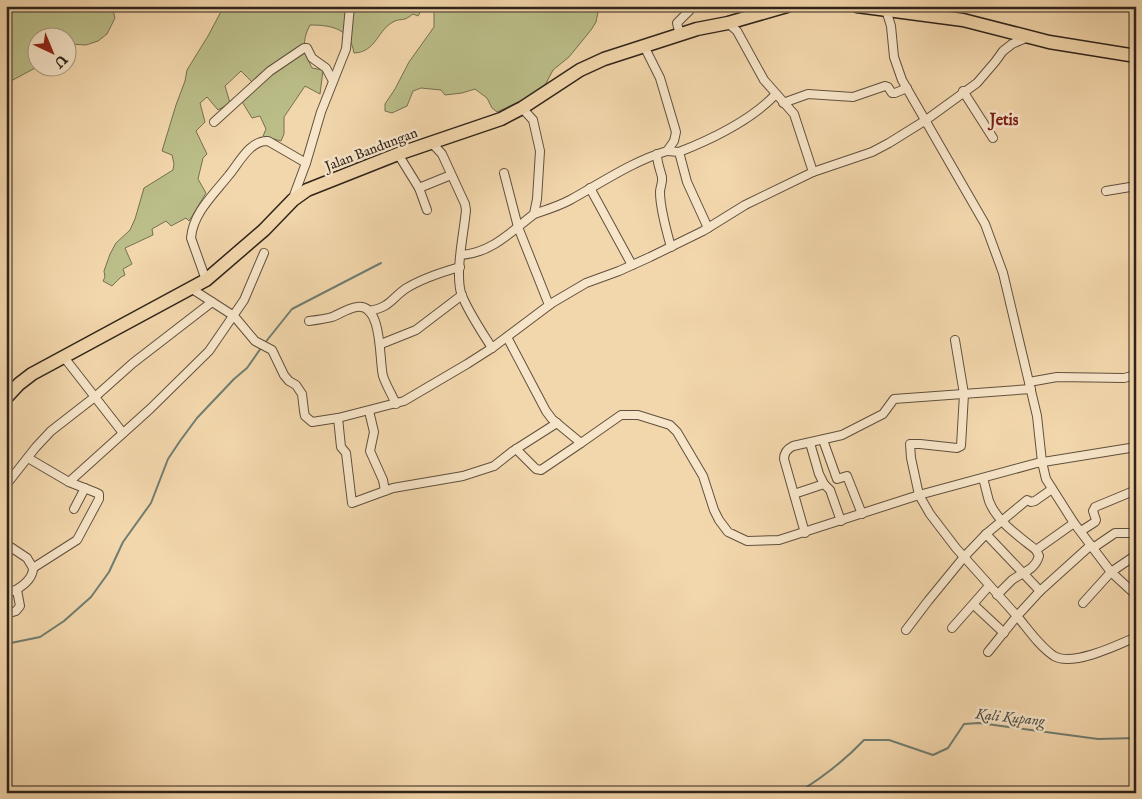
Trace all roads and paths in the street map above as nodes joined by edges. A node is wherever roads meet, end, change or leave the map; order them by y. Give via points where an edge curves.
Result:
1 (350, 6) edge
2 (689, 6) edge
3 (788, 6) edge
4 (857, 6) edge
5 (886, 10) junction
6 (728, 23) junction
7 (680, 34) junction
8 (1030, 36) junction
9 (644, 46) junction
10 (1136, 56) edge
11 (333, 81) junction
12 (906, 88) junction
13 (963, 91) junction
14 (775, 95) junction
15 (783, 103) junction
16 (522, 108) junction
17 (926, 120) junction
18 (214, 122) dead end
19 (993, 138) dead end
20 (431, 142) junction
21 (667, 151) junction
22 (679, 152) junction
23 (398, 154) junction
24 (657, 154) junction
25 (306, 163) junction
26 (813, 172) junction
27 (504, 173) dead end
28 (451, 175) junction
29 (1136, 186) edge
30 (419, 188) junction
31 (590, 188) junction
32 (1106, 191) dead end
33 (292, 200) junction
34 (427, 210) dead end
35 (534, 214) junction
36 (518, 227) junction
37 (708, 228) junction
38 (671, 247) junction
39 (264, 253) dead end
40 (461, 256) junction
41 (632, 265) junction
42 (460, 267) junction
43 (206, 280) junction
44 (192, 289) junction
45 (462, 295) junction
46 (212, 302) junction
47 (550, 305) junction
48 (369, 311) junction
49 (234, 316) junction
50 (309, 321) dead end
51 (507, 336) junction
52 (955, 340) dead end
53 (380, 344) junction
54 (492, 348) junction
55 (63, 356) junction
56 (1136, 375) edge
57 (1030, 386) junction
58 (964, 394) junction
59 (96, 396) junction
60 (6, 398) edge
61 (396, 404) junction
62 (369, 411) junction
63 (338, 418) junction
64 (557, 423) junction
65 (123, 433) junction
66 (823, 440) junction
67 (810, 442) junction
68 (581, 443) junction
69 (1136, 447) edge
70 (516, 449) junction
71 (28, 458) junction
72 (1042, 462) junction
73 (983, 478) junction
74 (837, 479) junction
75 (70, 482) junction
76 (6, 484) edge
77 (824, 484) junction
78 (85, 488) junction
79 (1052, 489) junction
80 (830, 490) junction
81 (1136, 490) edge
82 (385, 491) junction
83 (794, 494) junction
84 (919, 495) junction
85 (74, 509) dead end
86 (862, 514) junction
87 (1002, 520) junction
88 (841, 521) junction
89 (1074, 523) junction
90 (1081, 531) junction
91 (805, 532) junction
92 (986, 534) junction
93 (1129, 534) dead end
94 (6, 544) edge
95 (1092, 546) junction
96 (1036, 550) junction
97 (1136, 555) edge
98 (964, 557) junction
99 (33, 568) junction
100 (1111, 572) junction
101 (1024, 574) junction
102 (990, 586) junction
103 (6, 589) edge
104 (17, 590) junction
105 (1040, 591) junction
106 (997, 595) junction
107 (1136, 595) edge
108 (1083, 603) dead end
109 (974, 605) junction
110 (6, 614) edge
111 (1017, 616) junction
112 (952, 628) dead end
113 (906, 630) dead end
114 (1004, 633) junction
115 (1136, 637) edge
116 (988, 652) dead end

1 - 11 street via 347,44
2 - 7 street via 688,14 677,23
3 - 6 main road, Jalan Bandungan
4 - 5 main road
5 - 8 main road via 964,20
5 - 12 street via 894,57
6 - 7 main road, Jalan Bandungan
6 - 14 street via 737,31
7 - 9 main road, Jalan Bandungan
8 - 10 main road
8 - 13 street via 1003,51 977,83
9 - 16 main road, Jalan Bandungan via 580,70
9 - 21 street via 660,78 676,132
11 - 18 street via 326,68 304,48 270,71
11 - 25 street
12 - 15 street via 892,93 885,86 853,97 808,94
12 - 17 street
13 - 17 street
13 - 19 street
14 - 15 street
14 - 22 street via 749,117
15 - 26 street via 794,114
16 - 20 main road, Jalan Bandungan via 501,119
16 - 35 street via 533,120 540,151
17 - 26 street via 872,152
17 - 57 street via 985,224 1003,273
20 - 23 main road, Jalan Bandungan
20 - 28 street via 442,154
21 - 22 street
21 - 24 street
22 - 37 street via 687,182
23 - 30 street
23 - 33 main road, Jalan Bandungan via 307,190
24 - 31 street
24 - 38 street via 662,177 660,191
25 - 33 street
25 - 43 street via 262,140 243,156 213,192 191,231
26 - 37 street via 745,205
27 - 36 street
28 - 30 street
28 - 40 street via 466,210
29 - 32 street
30 - 34 street
31 - 35 street via 568,201
31 - 41 street
33 - 43 main road, Jalan Bandungan via 264,230
35 - 36 street
36 - 40 street via 495,245
36 - 47 street
37 - 38 street
38 - 41 street
39 - 49 street
40 - 42 street
41 - 47 street via 586,283
42 - 45 street
42 - 48 street via 413,286 391,303
43 - 44 main road, Jalan Bandungan
44 - 46 street
44 - 55 main road, Jalan Bandungan
45 - 53 street via 416,330
45 - 54 street
46 - 49 street
46 - 59 street
47 - 51 street
48 - 50 street via 358,306 330,318
48 - 53 street
49 - 63 street via 255,341 272,350 286,379 300,389 308,419 314,423
49 - 65 street via 209,351
51 - 54 street
51 - 64 street via 546,412
52 - 58 street
53 - 61 street via 384,376
54 - 61 street
55 - 59 street
55 - 60 main road, Jalan Bandungan via 32,374
56 - 57 street via 1124,378 1057,377
57 - 58 street
57 - 72 street via 1038,416
58 - 66 street via 894,399 883,414 842,436
58 - 84 street via 961,446 910,444
59 - 65 street
59 - 71 street via 51,431
61 - 62 street
62 - 63 street
62 - 82 street via 374,432 370,451
63 - 82 street via 340,447 346,453 352,503
64 - 68 street
64 - 70 street
65 - 75 street
66 - 67 street
66 - 74 street
67 - 77 street
67 - 83 street via 788,448 784,454
68 - 70 street via 541,470
68 - 91 street via 621,415 638,415 663,422 677,432 728,532 747,541 780,540
69 - 72 street
70 - 82 street via 494,466 472,474
71 - 75 street
71 - 76 street
72 - 73 street
72 - 79 street via 1046,480
73 - 84 street
73 - 87 street via 989,501
74 - 80 street via 838,483
74 - 86 street via 847,476
75 - 78 street
77 - 80 street
77 - 83 street
78 - 85 street
78 - 99 street via 99,494 99,499 80,536
79 - 87 street via 1032,502 1027,500
79 - 89 street
80 - 88 street
81 - 90 street via 1095,508 1096,520
83 - 91 street
84 - 86 street
84 - 98 street
86 - 88 street
87 - 92 street
87 - 96 street
88 - 91 street
89 - 90 street
89 - 96 street
90 - 95 street
92 - 98 street
92 - 101 street
93 - 95 street via 1116,533
94 - 99 street via 27,558
95 - 100 street
95 - 105 street
96 - 101 street via 1037,561
97 - 100 street
98 - 102 street
98 - 113 street
99 - 104 street via 30,578
100 - 107 street
100 - 108 street
101 - 105 street
101 - 106 street
102 - 106 street
102 - 109 street
103 - 104 street
104 - 110 street via 20,606
105 - 111 street
106 - 111 street
109 - 112 street
109 - 114 street
111 - 114 street
111 - 115 street via 1048,650 1060,658 1091,654
114 - 116 street

